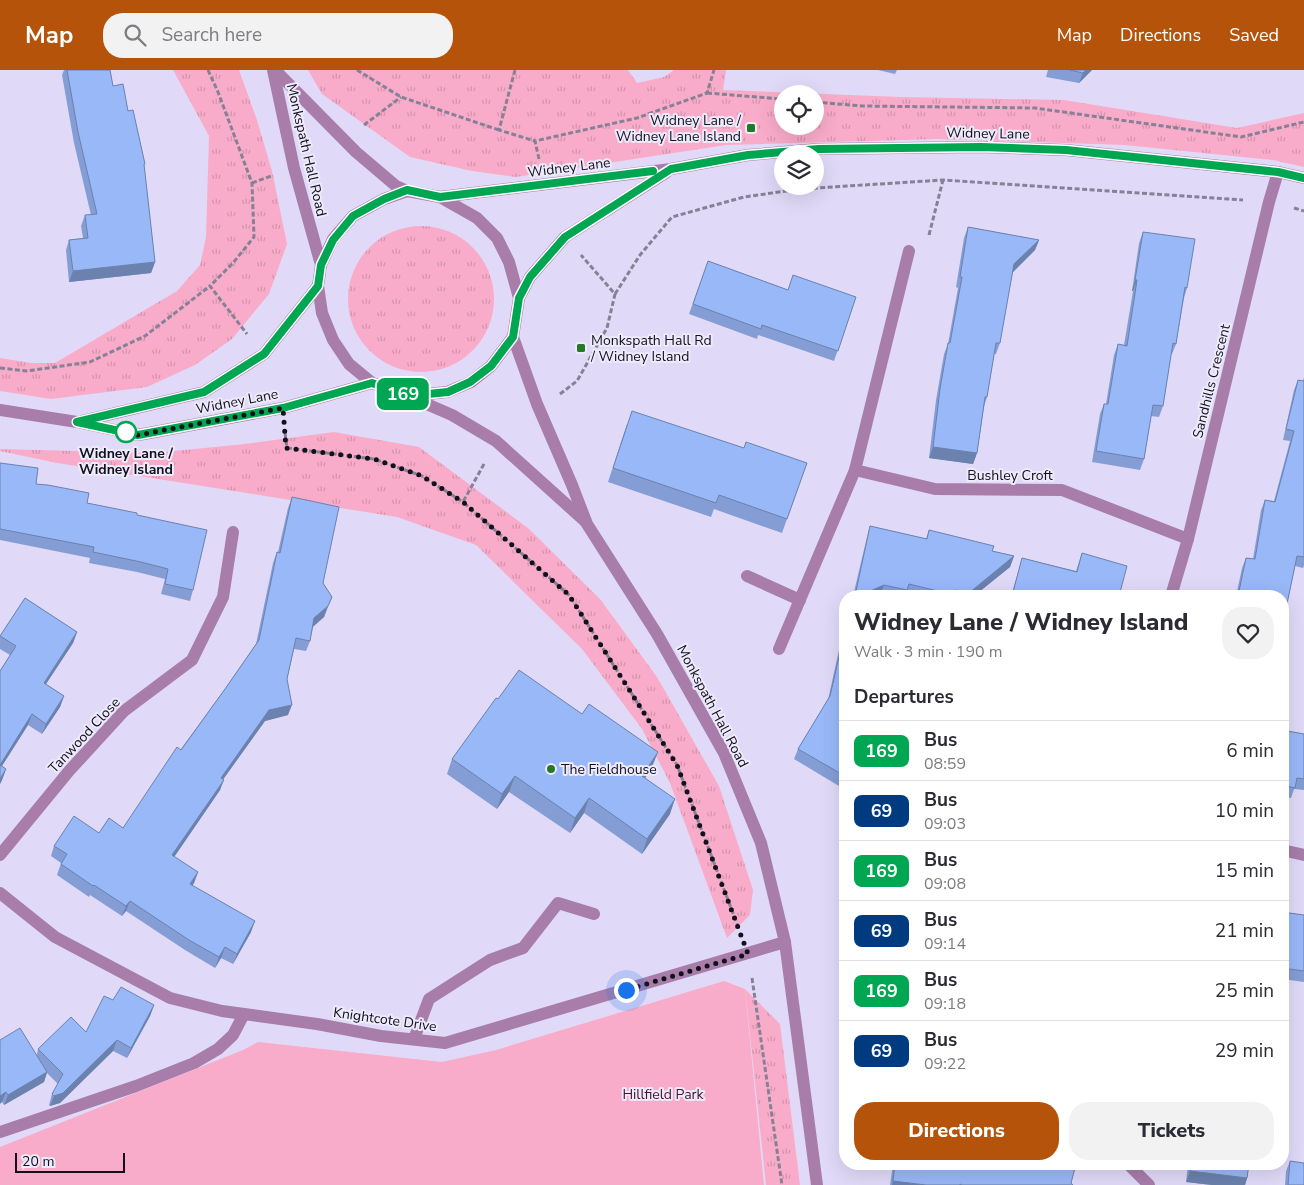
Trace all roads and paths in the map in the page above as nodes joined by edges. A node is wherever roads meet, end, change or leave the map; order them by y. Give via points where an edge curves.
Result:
1 (208, 70) edge
2 (274, 70) edge
3 (357, 70) edge
4 (515, 70) edge
5 (714, 70) edge
6 (707, 93) junction
7 (774, 98) edge
8 (824, 103) edge
9 (1304, 122) edge
10 (499, 130) junction
11 (535, 141) junction
12 (671, 169) junction
13 (1278, 172) junction
14 (1304, 178) edge
15 (943, 180) junction
16 (545, 185) junction
17 (407, 190) junction
18 (440, 197) junction
19 (1269, 202) junction
20 (1304, 211) edge
21 (565, 237) junction
22 (909, 251) joint
23 (321, 265) junction
24 (210, 286) junction
25 (318, 286) junction
26 (615, 294) junction
27 (519, 298) junction
28 (513, 337) junction
29 (264, 354) junction
30 (0, 368) edge
31 (372, 383) junction
32 (408, 396) junction
33 (537, 404) junction
34 (283, 408) junction
35 (0, 410) edge
36 (77, 422) junction
37 (496, 441) junction
38 (856, 470) junction
39 (463, 502) junction
40 (588, 524) junction
41 (233, 532) dead end
42 (1188, 539) junction
43 (747, 576) dead end
44 (1173, 590) edge
45 (800, 600) junction
46 (779, 649) dead end
47 (1289, 852) edge
48 (0, 855) edge
49 (1304, 855) edge
50 (0, 893) edge
51 (594, 914) dead end
52 (785, 942) junction
53 (748, 954) junction
54 (244, 1014) junction
55 (414, 1039) junction
56 (0, 1132) edge
57 (1134, 1170) edge
58 (782, 1185) edge
59 (817, 1185) edge
60 (1149, 1185) edge

1 - 24 path via 252,183 254,237
2 - 17 street, Monkspath Hall Road via 356,152 396,186
2 - 23 street, Monkspath Hall Road via 294,168
3 - 10 path via 401,97
4 - 10 path
5 - 6 path
6 - 7 path
6 - 11 path via 637,118
8 - 9 path via 1035,108 1241,137
10 - 11 path
11 - 16 path
12 - 13 street, Widney Lane via 748,155 819,149 981,147 1066,150
12 - 16 street, Widney Lane
12 - 21 street, Widney Lane
13 - 14 street, Widney Lane
13 - 19 street, Sandhills Crescent
15 - 19 path
15 - 22 path via 926,248 910,245
15 - 26 path via 800,188 744,196 672,217 640,255
16 - 18 street, Widney Lane
17 - 18 street
17 - 23 street via 353,216 333,240
18 - 27 street via 478,218 498,238
19 - 20 path
19 - 42 street, Sandhills Crescent
21 - 26 path
21 - 27 street, Widney Lane via 530,277
22 - 38 street
23 - 25 street
24 - 29 path
24 - 30 path via 145,336 90,362 27,371
25 - 29 street, Widney Lane
25 - 31 street, Monkspath Hall Road via 322,313 333,340 349,364
26 - 33 path via 607,328 577,381 554,399
27 - 28 street
28 - 32 street via 491,366 470,382 448,392
28 - 33 street, Monkspath Hall Road
29 - 36 street, Widney Lane via 204,392
31 - 32 street, Monkspath Hall Road
31 - 34 street, Widney Lane
32 - 37 street, Monkspath Hall Road via 452,415
33 - 40 street, Monkspath Hall Road
34 - 36 street, Widney Lane via 138,435
34 - 39 path via 286,448 374,459 422,476
35 - 36 street, Widney Lane
37 - 39 path
37 - 40 street, Monkspath Hall Road
38 - 42 street, Bushley Croft via 935,489 1062,490
38 - 45 street
39 - 53 path via 569,595 677,765
40 - 52 street, Monkspath Hall Road via 658,634 724,753 761,843
41 - 48 street, Tanwood Close via 223,597 192,660 124,711 69,771
42 - 44 street, Sandhills Crescent
43 - 45 street
45 - 46 street
47 - 49 street
50 - 54 street, Knightcote Drive via 55,937 170,998
51 - 55 street via 558,902 523,948 490,960 429,999
52 - 53 street, Knightcote Drive
52 - 59 street, Monkspath Hall Road
53 - 55 street, Knightcote Drive via 445,1043
53 - 58 path
54 - 55 street, Knightcote Drive
54 - 56 street via 233,1035 218,1050 194,1063
57 - 60 street

